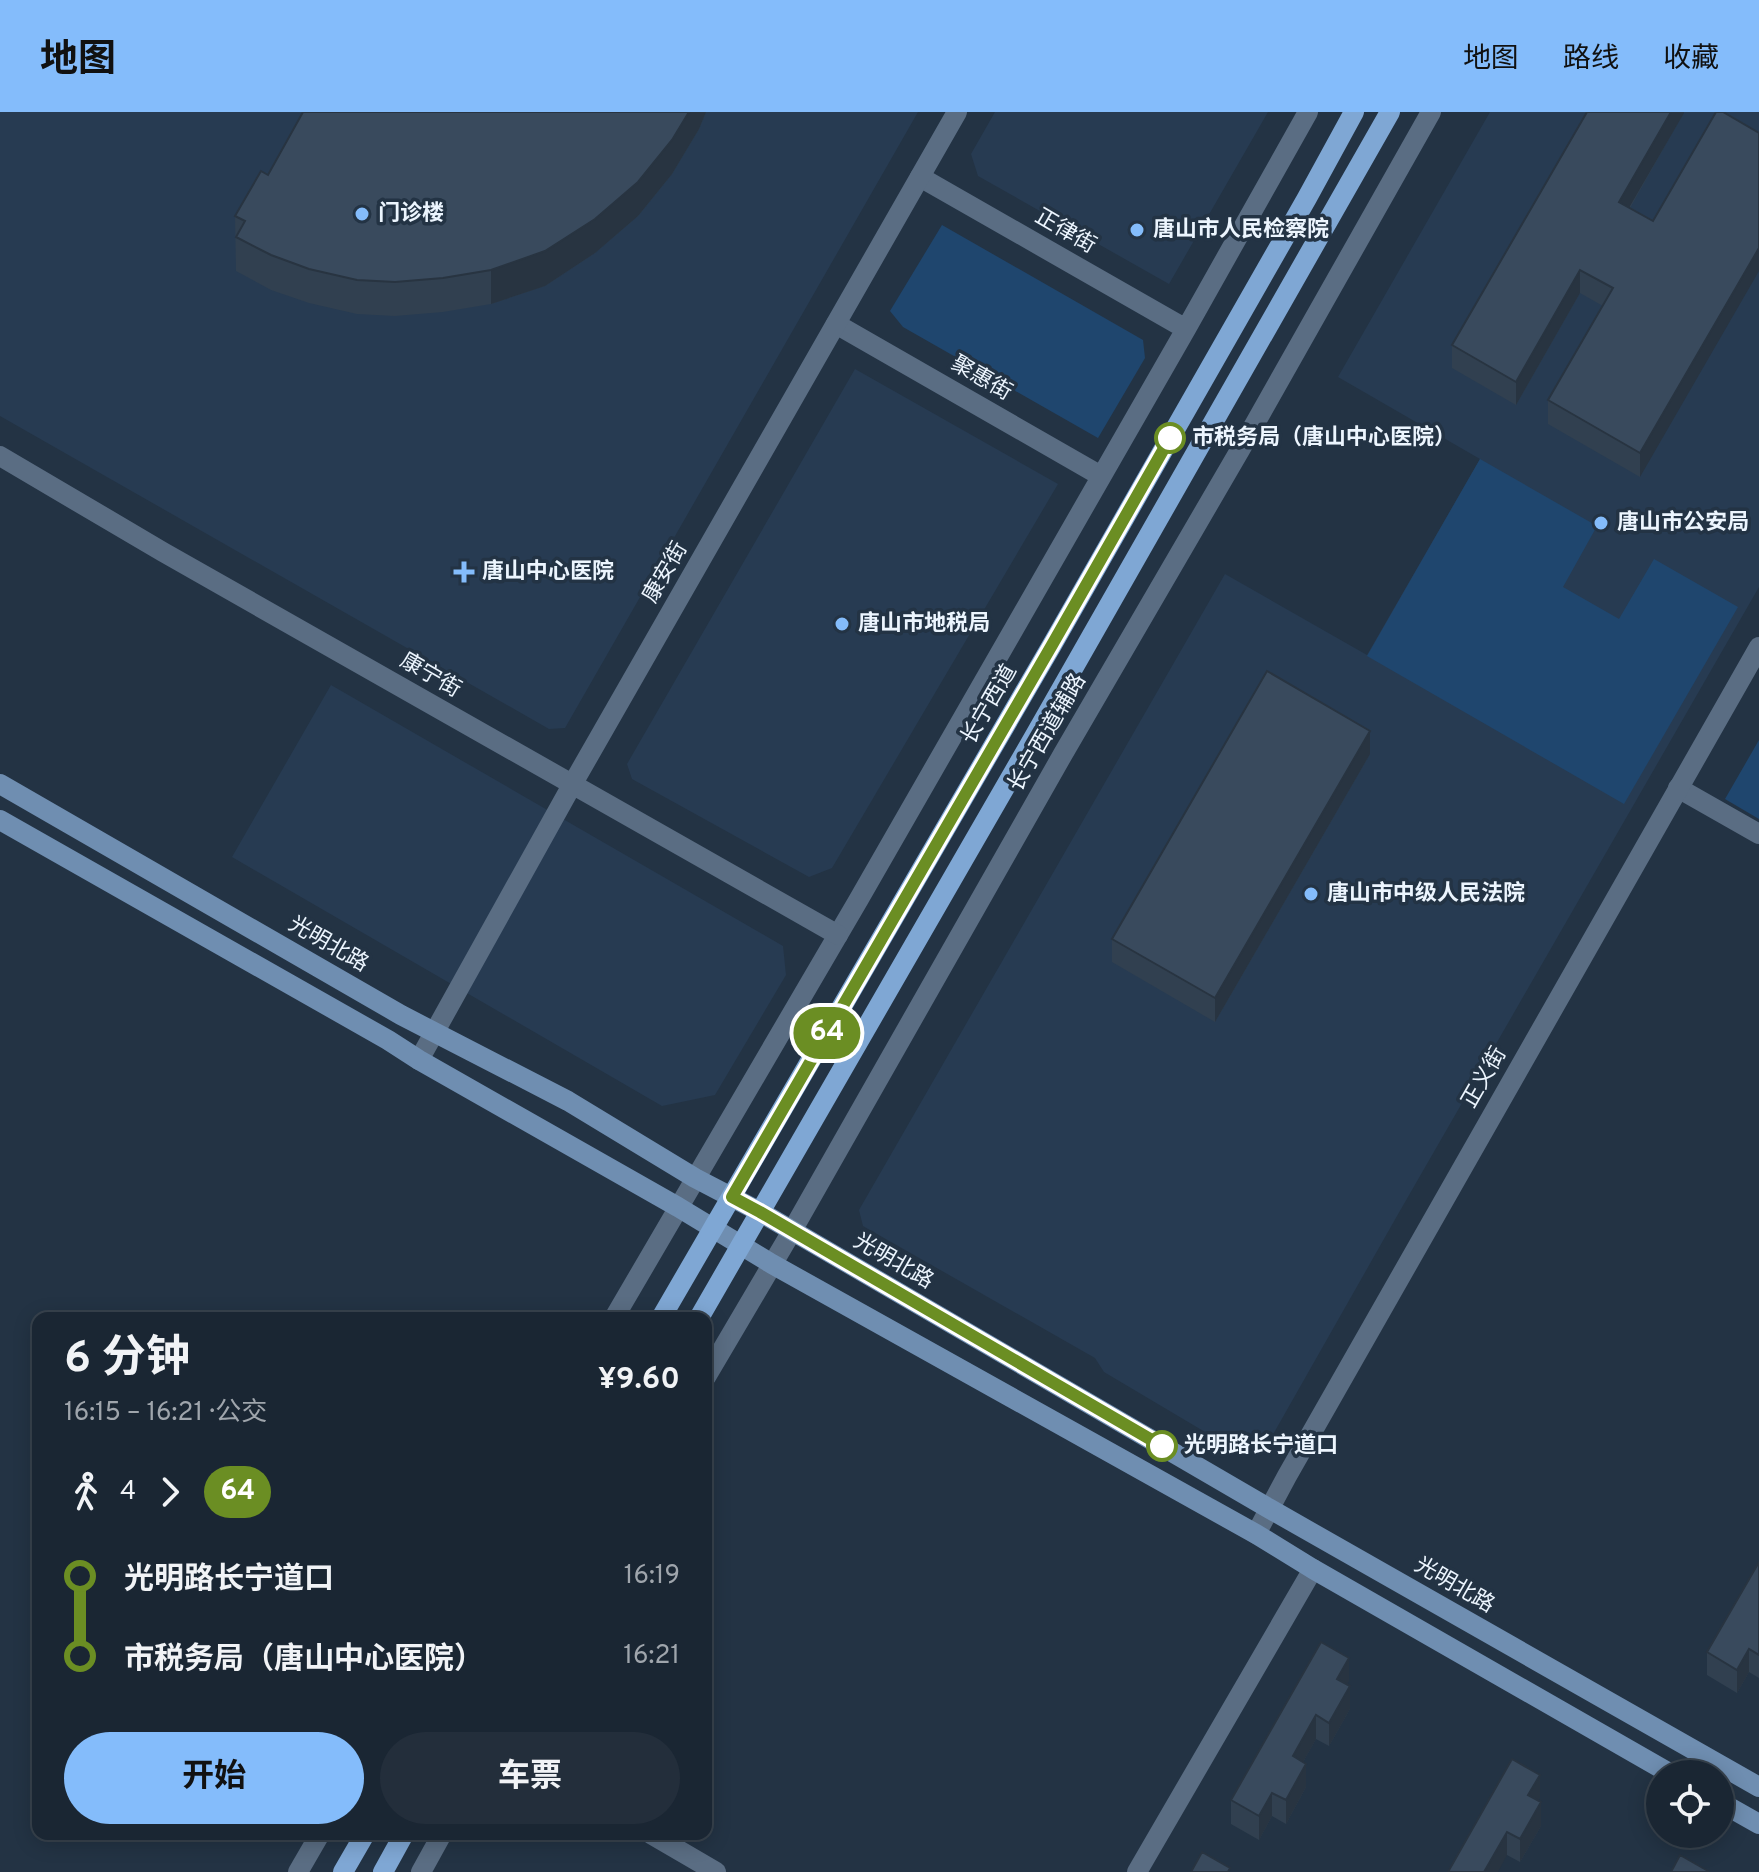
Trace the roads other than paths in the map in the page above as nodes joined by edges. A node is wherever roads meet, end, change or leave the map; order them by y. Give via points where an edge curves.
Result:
1 (957, 112) edge
2 (1308, 112) edge
3 (1354, 112) edge
4 (1390, 112) edge
5 (1431, 112) edge
6 (920, 177) junction
7 (836, 324) junction
8 (1186, 329) junction
9 (0, 456) edge
10 (1101, 476) junction
11 (1756, 661) edge
12 (0, 784) edge
13 (572, 785) junction
14 (1678, 788) junction
15 (0, 820) edge
16 (1759, 834) edge
17 (838, 935) junction
18 (435, 1031) junction
19 (419, 1060) junction
20 (695, 1178) junction
21 (732, 1197) junction
22 (678, 1207) junction
23 (760, 1212) junction
24 (713, 1230) junction
25 (792, 1231) junction
26 (740, 1246) junction
27 (772, 1264) junction
28 (617, 1312) edge
29 (665, 1312) edge
30 (702, 1312) edge
31 (712, 1367) edge
32 (1270, 1509) junction
33 (1256, 1534) junction
34 (1313, 1569) junction
35 (1647, 1760) edge
36 (1759, 1787) edge
37 (1734, 1810) edge
38 (1759, 1824) edge
39 (317, 1840) edge
40 (362, 1840) edge
41 (401, 1840) edge
42 (439, 1840) edge
43 (661, 1840) edge
44 (298, 1872) edge
45 (343, 1872) edge
46 (383, 1872) edge
47 (421, 1872) edge
48 (716, 1872) edge
49 (1137, 1872) edge

1 - 6 street, 康安街
2 - 8 street
3 - 21 main road, 长宁西道
4 - 23 main road
5 - 25 street, 长宁西道辅路
6 - 7 street, 康安街
6 - 8 street, 正律街
7 - 10 street, 聚惠街
7 - 13 street, 康安街
8 - 10 street
9 - 13 street, 康宁街
10 - 17 street
11 - 14 street, 正义街
12 - 18 main road, 光明北路
13 - 17 street, 康宁街
13 - 18 street, 康安街
14 - 16 street
14 - 32 street, 正义街
15 - 19 main road
17 - 20 street
18 - 19 street, 康安街
18 - 20 main road, 光明北路 via 568,1101
19 - 22 main road
20 - 21 main road, 光明北路
20 - 22 street
21 - 23 main road, 光明北路
21 - 24 main road, 长宁西道
22 - 24 main road
22 - 28 street
23 - 25 main road, 光明北路
23 - 26 main road
24 - 26 main road
24 - 29 main road, 长宁西道
25 - 27 street, 长宁西道辅路
25 - 32 main road, 光明北路
26 - 27 main road
26 - 30 main road
27 - 31 street, 长宁西道辅路
27 - 33 main road
32 - 33 street, 正义街
32 - 36 main road, 光明北路
33 - 34 main road
34 - 35 main road
34 - 49 street
37 - 38 main road
39 - 44 street
40 - 45 main road
41 - 46 main road
42 - 47 street
43 - 48 street

